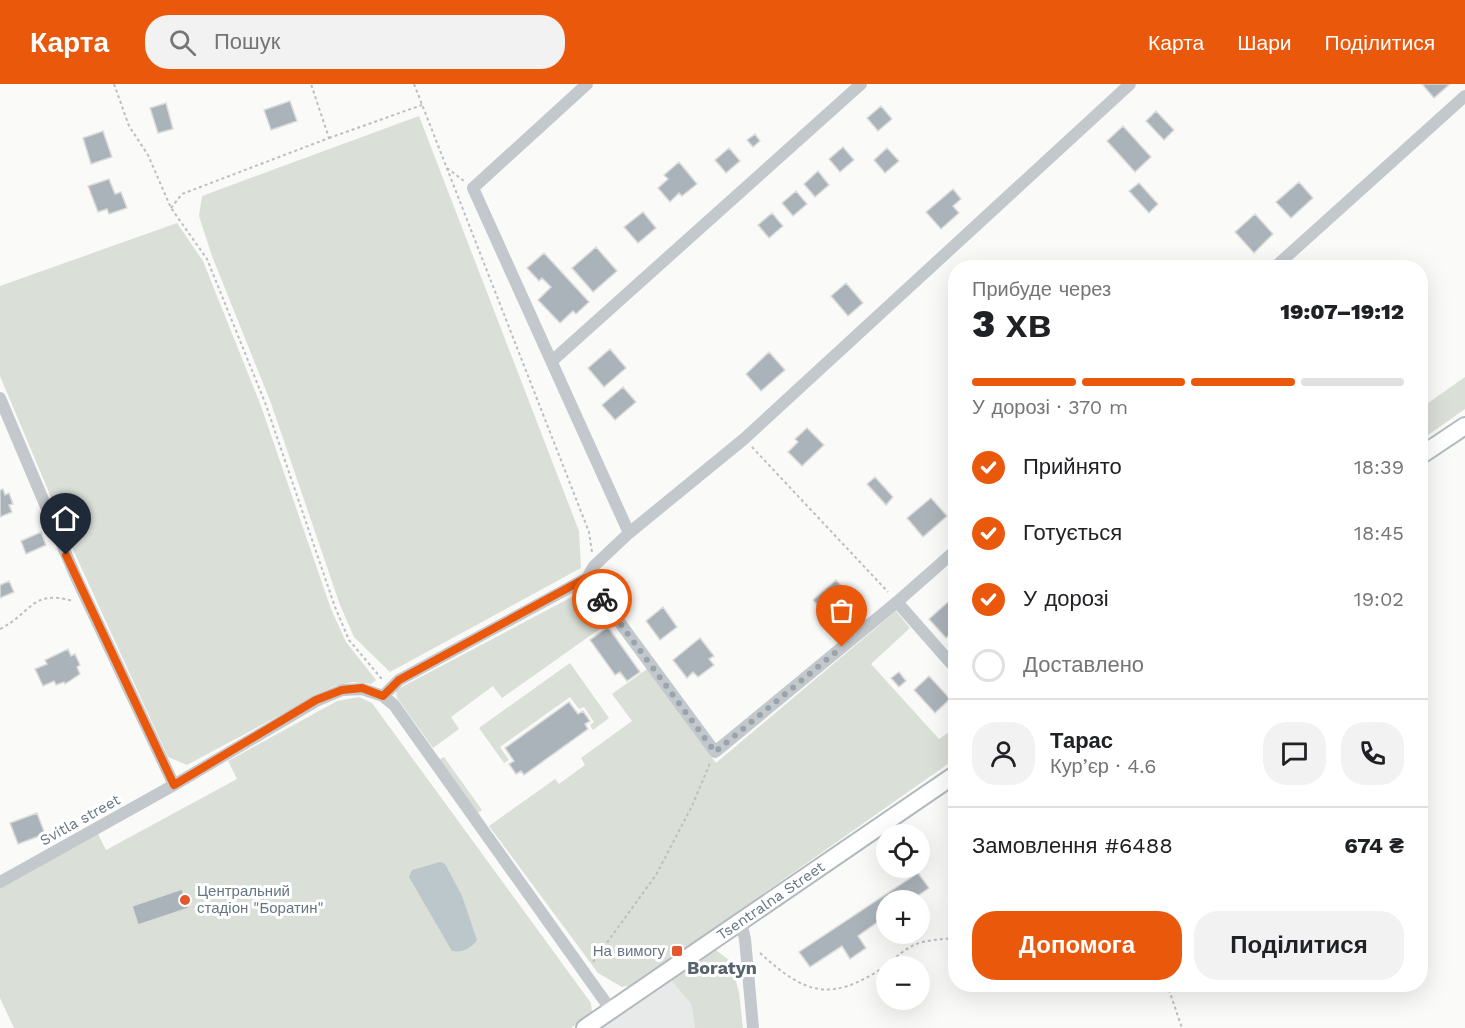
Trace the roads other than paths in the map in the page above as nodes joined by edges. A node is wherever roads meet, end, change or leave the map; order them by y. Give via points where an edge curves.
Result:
1 (587, 84) edge
2 (861, 84) edge
3 (1130, 84) edge
4 (1465, 96) edge
5 (1283, 260) edge
6 (552, 361) junction
7 (0, 398) edge
8 (1465, 426) edge
9 (1428, 451) edge
10 (629, 533) junction
11 (948, 557) edge
12 (586, 578) junction
13 (897, 602) junction
14 (948, 660) edge
15 (383, 696) junction
16 (948, 780) edge
17 (174, 785) junction
18 (0, 882) edge
19 (743, 931) junction
20 (611, 1010) junction
21 (585, 1028) edge
22 (753, 1028) edge

1 - 6 street via 473,188
2 - 6 street
3 - 10 street via 744,439
4 - 5 street
6 - 10 street
7 - 17 street via 75,575
8 - 9 street
10 - 12 street
11 - 13 street
12 - 13 street via 715,752
12 - 15 street via 399,680
13 - 14 street
15 - 17 street, Svitla street via 362,688 342,690 316,700
15 - 20 street via 394,705
16 - 19 street, Tsentralna Street
17 - 18 street, Svitla street
19 - 20 street, Tsentralna Street
19 - 22 street
20 - 21 street, Tsentralna Street

